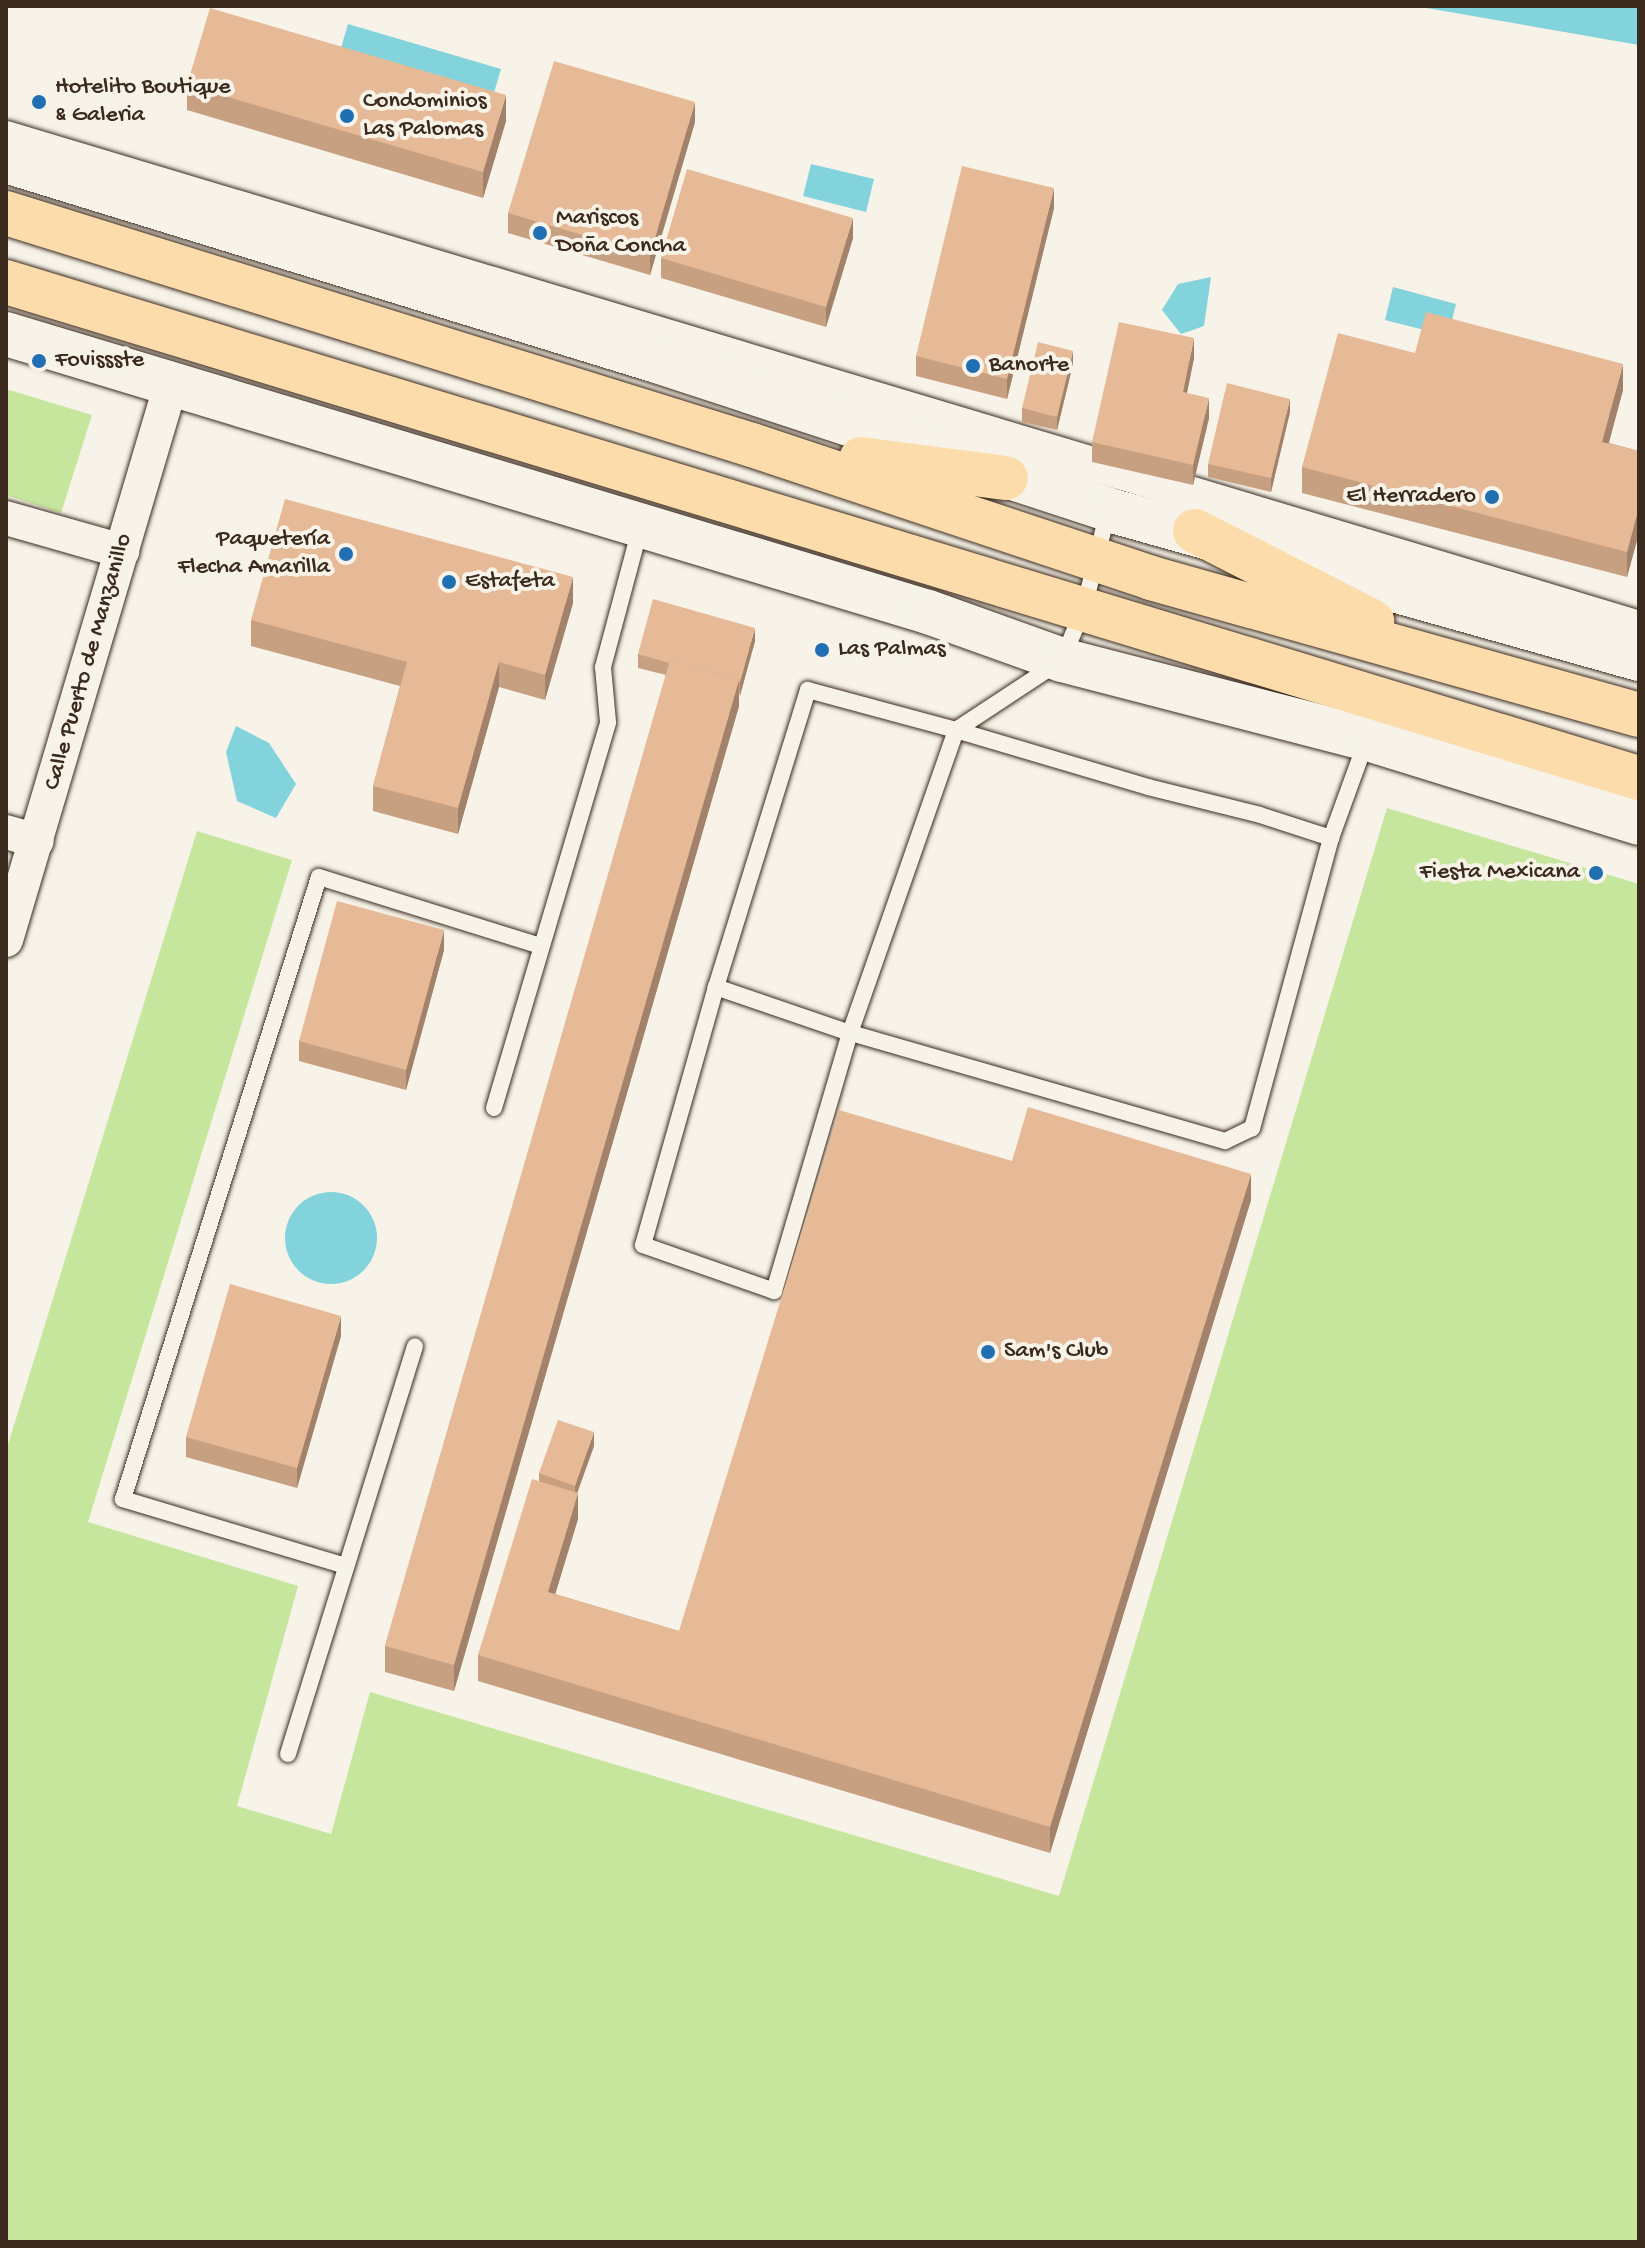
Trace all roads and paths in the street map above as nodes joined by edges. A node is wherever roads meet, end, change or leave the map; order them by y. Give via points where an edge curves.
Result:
1 (6, 138) edge
2 (6, 161) edge
3 (6, 213) edge
4 (6, 282) edge
5 (6, 334) edge
6 (171, 384) junction
7 (752, 445) junction
8 (1006, 478) junction
9 (1109, 510) junction
10 (6, 518) edge
11 (640, 529) junction
12 (1195, 531) junction
13 (122, 551) junction
14 (1095, 556) junction
15 (1084, 608) junction
16 (1639, 628) edge
17 (1639, 659) edge
18 (1062, 660) junction
19 (1460, 665) junction
20 (1639, 715) edge
21 (956, 730) junction
22 (1368, 739) junction
23 (1639, 778) edge
24 (1639, 823) edge
25 (21, 836) edge
26 (1331, 838) junction
27 (6, 940) edge
28 (541, 946) junction
29 (716, 987) junction
30 (850, 1033) junction
31 (494, 1108) dead end
32 (415, 1346) dead end
33 (346, 1566) junction
34 (288, 1754) dead end

1 - 16 street
2 - 8 main road via 657,361
3 - 7 main road
4 - 15 main road
5 - 6 main road
6 - 11 main road
6 - 13 street, Calle Puerto de Manzanillo
7 - 8 main road
7 - 14 main road
8 - 9 main road
9 - 12 main road
9 - 14 lane
10 - 13 street
11 - 18 main road via 928,612
11 - 28 lane via 603,667 608,722
12 - 17 main road
12 - 19 main road
13 - 25 street, Calle Puerto de Manzanillo
14 - 15 lane
14 - 19 main road
15 - 18 lane
15 - 23 main road
18 - 21 lane
18 - 22 main road
19 - 20 main road
21 - 26 lane
21 - 29 lane via 808,690
21 - 30 lane
22 - 24 main road
22 - 26 lane
25 - 27 street, Calle Puerto de Manzanillo
26 - 30 lane via 1252,1128 1225,1141
28 - 31 lane
28 - 33 lane via 319,877 123,1499
29 - 30 lane
29 - 30 lane via 643,1245 774,1291
32 - 33 lane
33 - 34 lane

